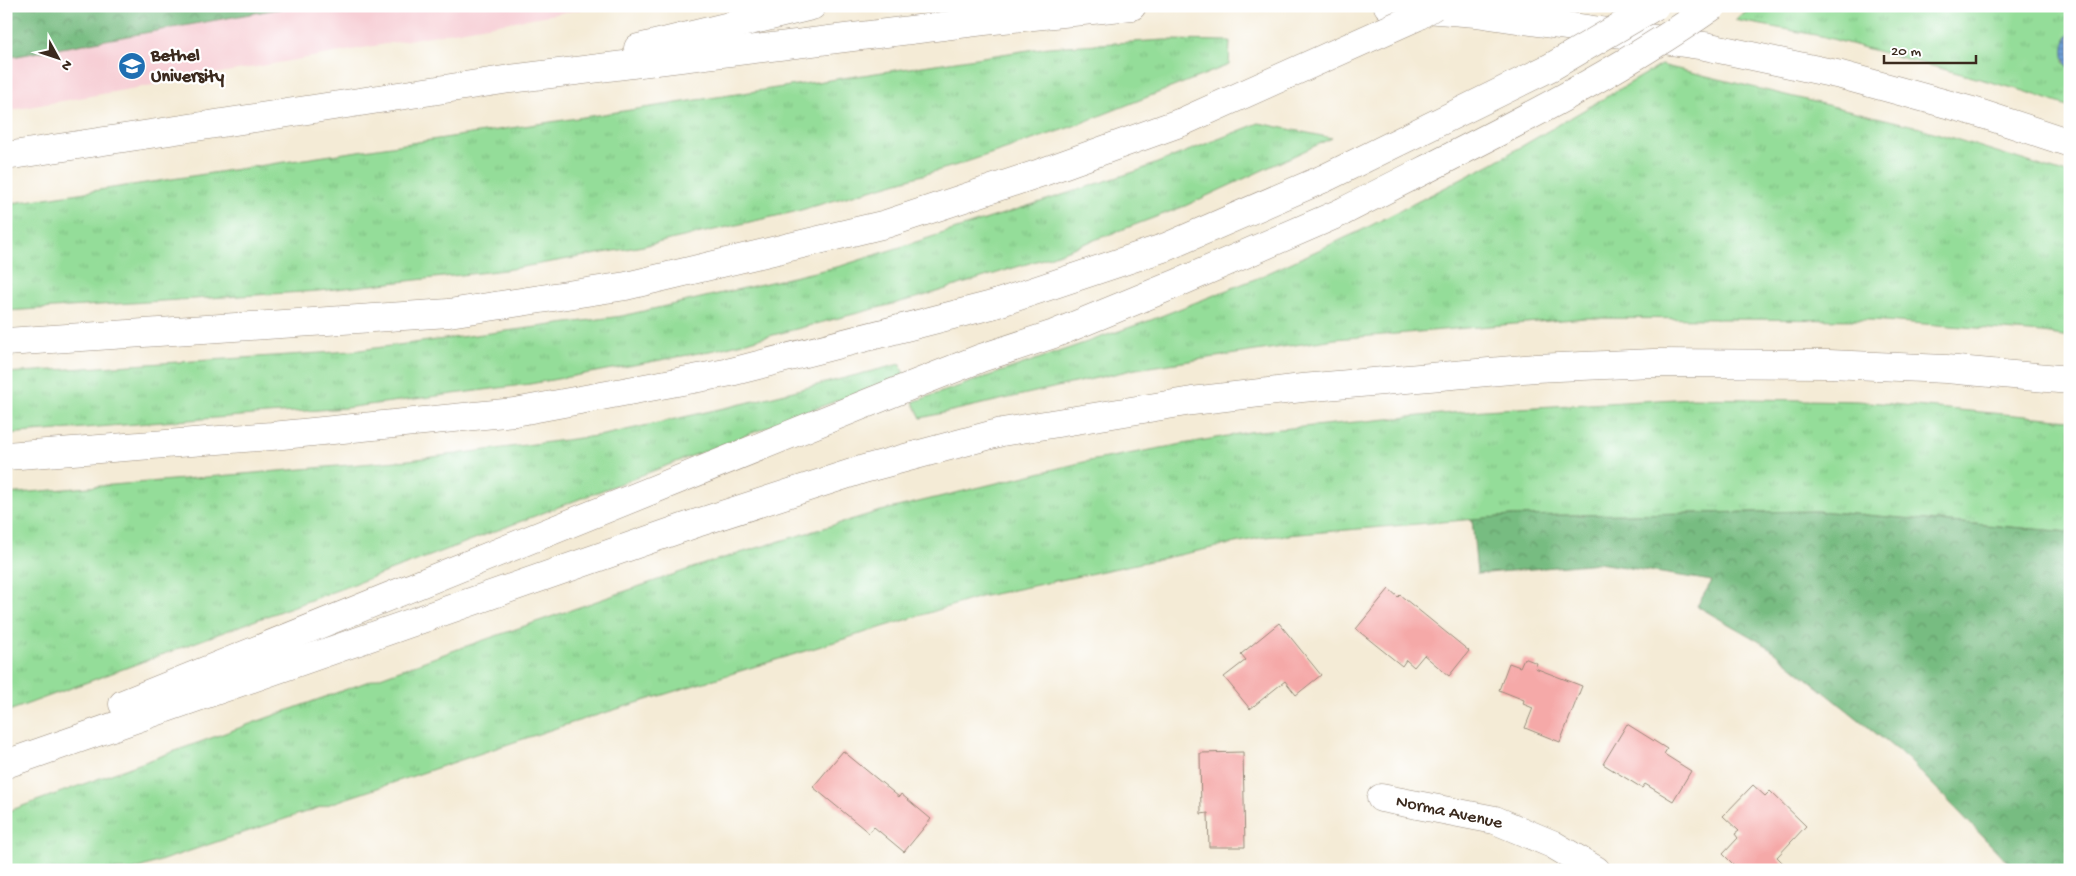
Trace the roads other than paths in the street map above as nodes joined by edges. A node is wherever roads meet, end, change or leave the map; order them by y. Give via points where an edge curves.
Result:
1 (812, 6) edge
2 (1132, 6) edge
3 (1388, 6) edge
4 (1434, 6) edge
5 (1655, 6) edge
6 (1714, 6) edge
7 (510, 79) junction
8 (2070, 143) edge
9 (6, 156) edge
10 (6, 342) edge
11 (2070, 380) edge
12 (6, 456) edge
13 (6, 752) edge
14 (6, 764) edge
15 (1381, 798) dead end
16 (1596, 870) edge

1 - 7 main road
2 - 7 main road via 974,22
3 - 8 main road via 1476,13 1705,46 1841,75 1976,112
4 - 10 main road, bridge via 1182,122 1040,174 886,224 626,286 449,313
5 - 12 main road, bridge via 1551,67 1325,178 1166,247 992,305 731,372 515,412 272,436
6 - 13 main road, bridge via 1627,63 1342,212 1089,320 895,392
7 - 9 main road
11 - 14 main road via 1946,369 1829,364 1653,363 1535,368 1192,401 1002,432 864,469 697,523
15 - 16 main road, Norma Avenue via 1495,820 1552,844

